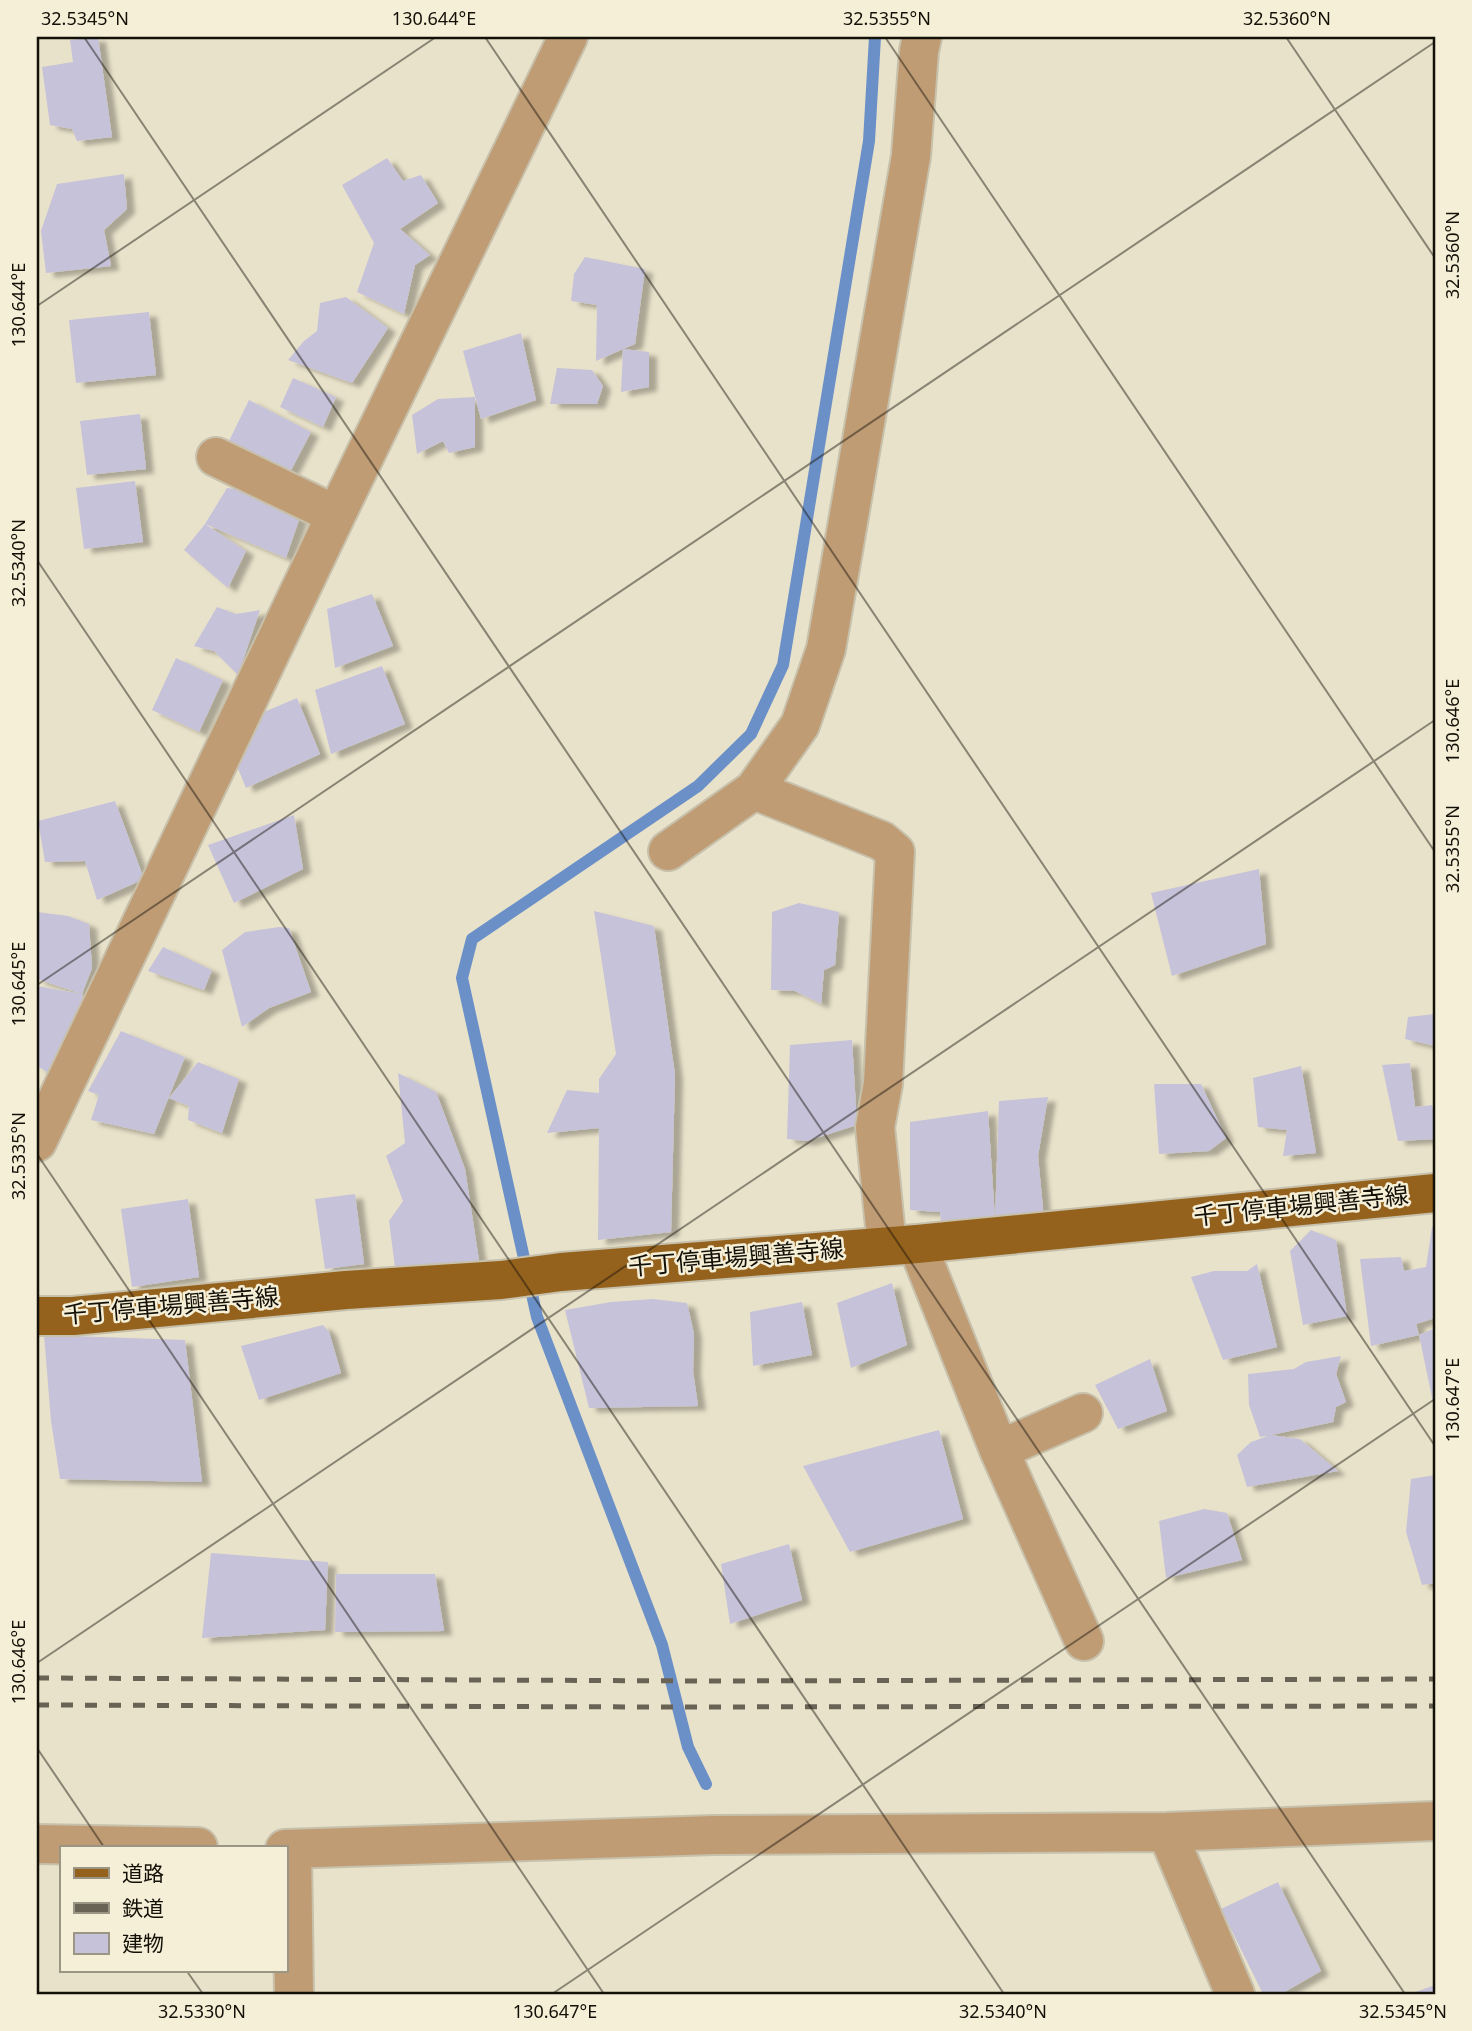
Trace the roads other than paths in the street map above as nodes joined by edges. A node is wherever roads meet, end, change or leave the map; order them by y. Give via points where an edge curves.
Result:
1 (568, 37) edge
2 (922, 37) edge
3 (216, 457) dead end
4 (336, 515) junction
5 (754, 790) junction
6 (668, 850) dead end
7 (37, 1142) edge
8 (1435, 1193) edge
9 (902, 1245) junction
10 (37, 1317) edge
11 (1083, 1413) dead end
12 (999, 1450) junction
13 (1084, 1641) dead end
14 (1435, 1821) edge
15 (1167, 1832) junction
16 (37, 1844) edge
17 (144, 1846) edge
18 (288, 1849) edge
19 (294, 1994) edge
20 (1235, 1994) edge

1 - 4 street
2 - 5 street via 911,156 826,649 800,725
3 - 4 street
4 - 7 street
5 - 6 street
5 - 9 street via 882,841 895,852 883,1084 875,1127
8 - 9 main road, 千丁停車場興善寺線
9 - 10 main road, 千丁停車場興善寺線
9 - 12 street
11 - 12 street
12 - 13 street
14 - 15 street
15 - 18 street via 714,1835
15 - 20 street
16 - 17 street
18 - 19 street

